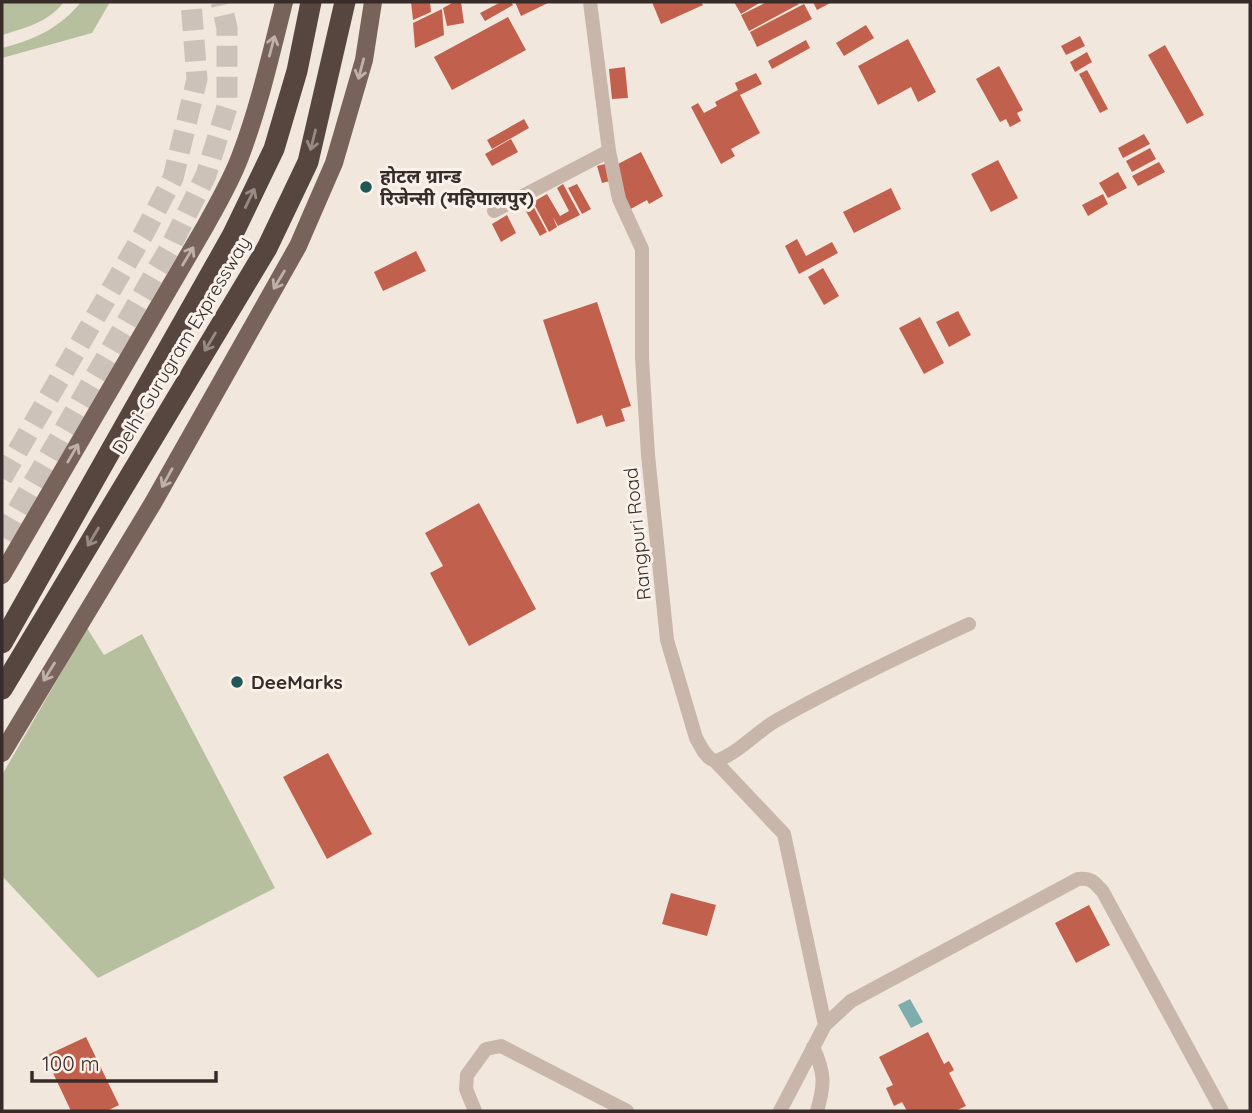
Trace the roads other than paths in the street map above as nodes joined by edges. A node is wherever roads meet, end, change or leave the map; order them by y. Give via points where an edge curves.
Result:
1 (284, 2) edge
2 (311, 2) edge
3 (345, 2) edge
4 (373, 2) edge
5 (590, 2) edge
6 (610, 151) junction
7 (494, 211) dead end
8 (2, 575) edge
9 (969, 624) dead end
10 (2, 643) edge
11 (2, 689) edge
12 (2, 753) edge
13 (715, 761) junction
14 (825, 1025) junction
15 (813, 1047) junction
16 (475, 1111) edge
17 (627, 1111) edge
18 (780, 1111) edge
19 (817, 1111) edge
20 (1222, 1111) edge

8 -> 1 main road via 223,193 250,128
10 -> 2 highway, Delhi-Gurugram Expressway via 250,199 274,149
3 -> 11 highway, Delhi-Gurugram Expressway via 308,163 267,248
4 -> 12 main road via 364,60 334,163 299,246 153,503
5 - 6 street, Rangpuri Road
6 - 7 street
6 - 13 street, Rangpuri Road via 619,199 642,249 648,455 667,640 696,738
9 - 13 street via 777,720
13 - 14 street, Rangpuri Road via 784,834
14 - 15 street
14 - 20 street via 851,1001 1086,878 1103,892
15 - 18 street
15 - 19 street via 824,1079
16 - 17 street via 466,1089 467,1075 486,1049 501,1046

